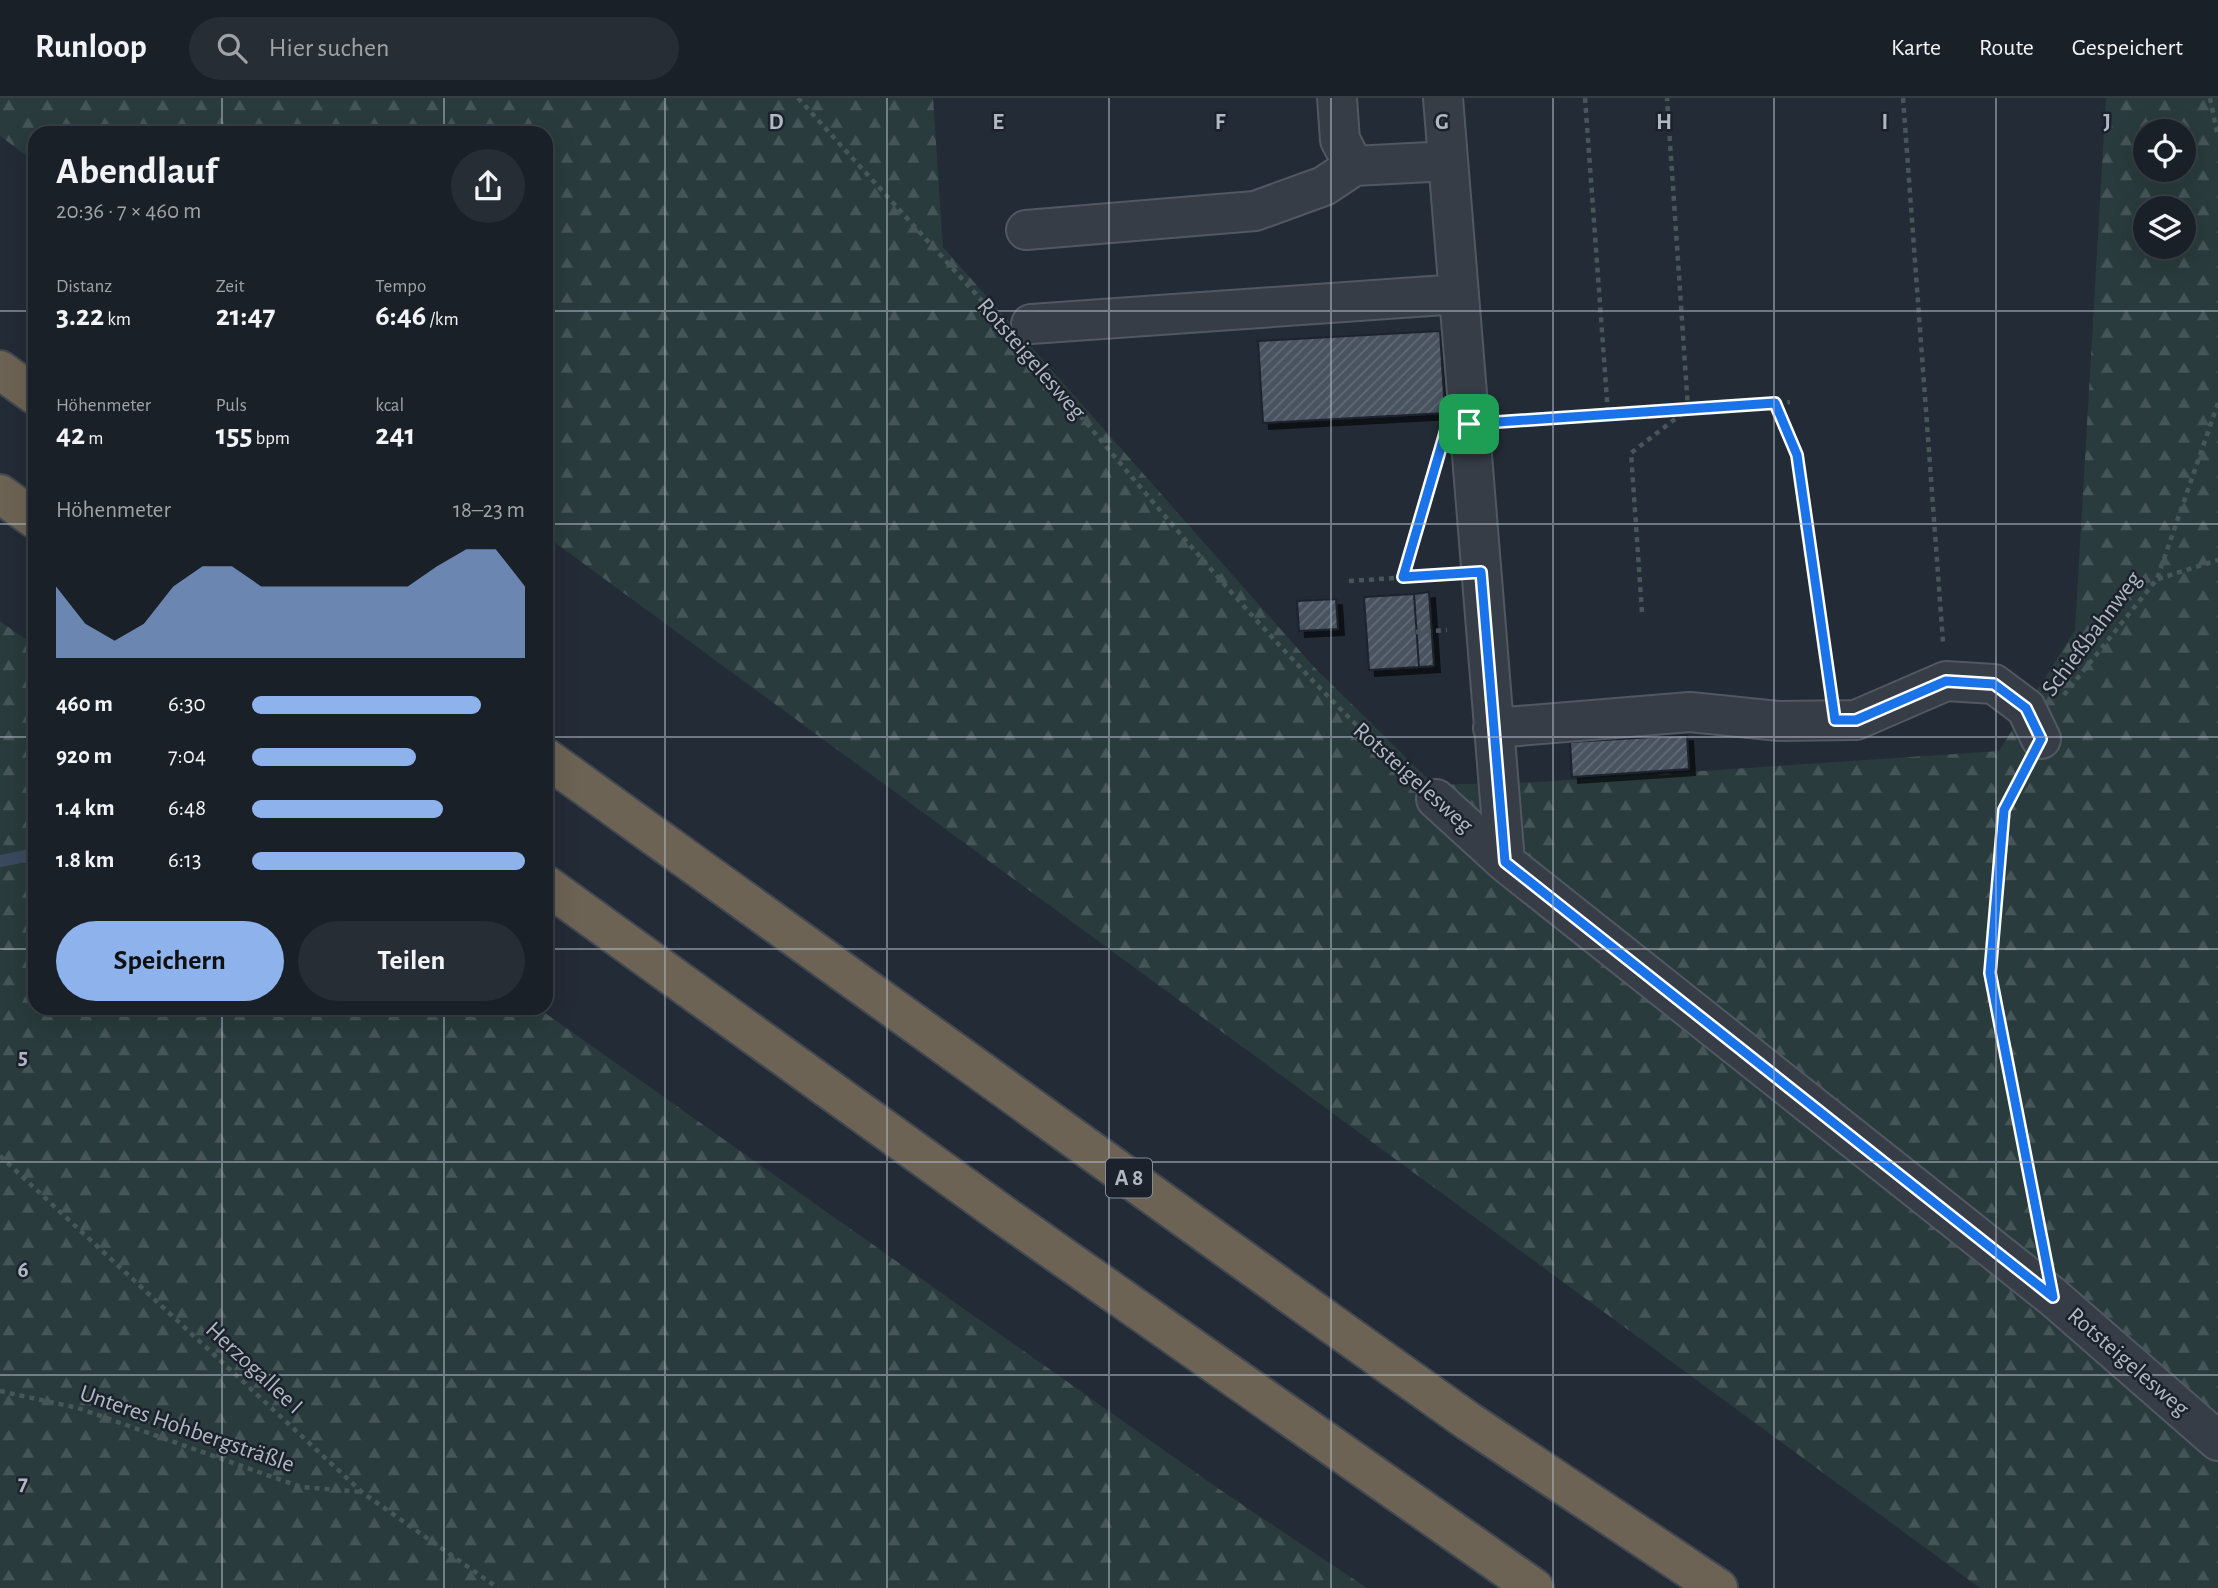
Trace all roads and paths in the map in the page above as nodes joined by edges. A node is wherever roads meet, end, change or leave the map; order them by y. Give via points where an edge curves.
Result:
1 (797, 98) edge
2 (1338, 98) edge
3 (1443, 98) edge
4 (1585, 98) edge
5 (1667, 98) edge
6 (1903, 98) edge
7 (2210, 98) edge
8 (2218, 137) edge
9 (1448, 161) junction
10 (1354, 166) junction
11 (1026, 230) dead end
12 (1459, 294) junction
13 (1019, 333) junction
14 (0, 370) edge
15 (28, 390) edge
16 (1790, 402) dead end
17 (1775, 403) junction
18 (2218, 403) edge
19 (1688, 409) junction
20 (1608, 414) junction
21 (1469, 424) junction
22 (1434, 470) dead end
23 (0, 494) edge
24 (28, 514) edge
25 (2218, 561) edge
26 (1481, 572) junction
27 (1403, 577) junction
28 (2157, 579) junction
29 (1349, 580) dead end
30 (1642, 612) dead end
31 (1946, 681) junction
32 (1835, 720) junction
33 (1493, 728) junction
34 (2041, 739) junction
35 (553, 763) edge
36 (1436, 799) joint
37 (1505, 862) junction
38 (553, 890) edge
39 (0, 1156) edge
40 (2053, 1297) junction
41 (0, 1391) edge
42 (2218, 1441) edge
43 (363, 1493) junction
44 (498, 1588) edge
45 (1534, 1588) edge
46 (1718, 1588) edge

1 - 13 path, Rotsteigelesweg
2 - 10 lane via 1340,140
3 - 9 lane
4 - 20 path
5 - 19 path
6 - 31 path
7 - 8 path
9 - 10 lane
9 - 12 lane
10 - 11 lane via 1324,186 1255,211
12 - 13 lane
12 - 21 lane
13 - 36 path, Rotsteigelesweg via 1228,591 1347,718
14 - 15 highway
16 - 17 path
17 - 19 path
17 - 32 path via 1797,455
18 - 28 path, Schießbahnweg
19 - 20 path
19 - 30 path via 1631,453
20 - 21 path
21 - 26 lane
22 - 27 path
23 - 24 highway
25 - 28 path
26 - 27 path
26 - 33 lane
27 - 29 path
28 - 34 path, Schießbahnweg via 2064,693
31 - 32 lane via 1856,720
31 - 34 lane via 1994,684 2026,708
32 - 33 lane via 1780,721 1690,712
33 - 37 lane
34 - 40 path, Schießbahnweg via 2004,810 1990,973
35 - 46 highway, A 8 via 1404,1376
36 - 37 lane, Rotsteigelesweg
37 - 40 lane, Rotsteigelesweg
38 - 45 highway via 1016,1225
39 - 43 path, Herzogallee I
40 - 42 lane, Rotsteigelesweg
41 - 43 path, Unteres Hohbergsträßle via 78,1408 300,1487
43 - 44 path, Herzogallee I

